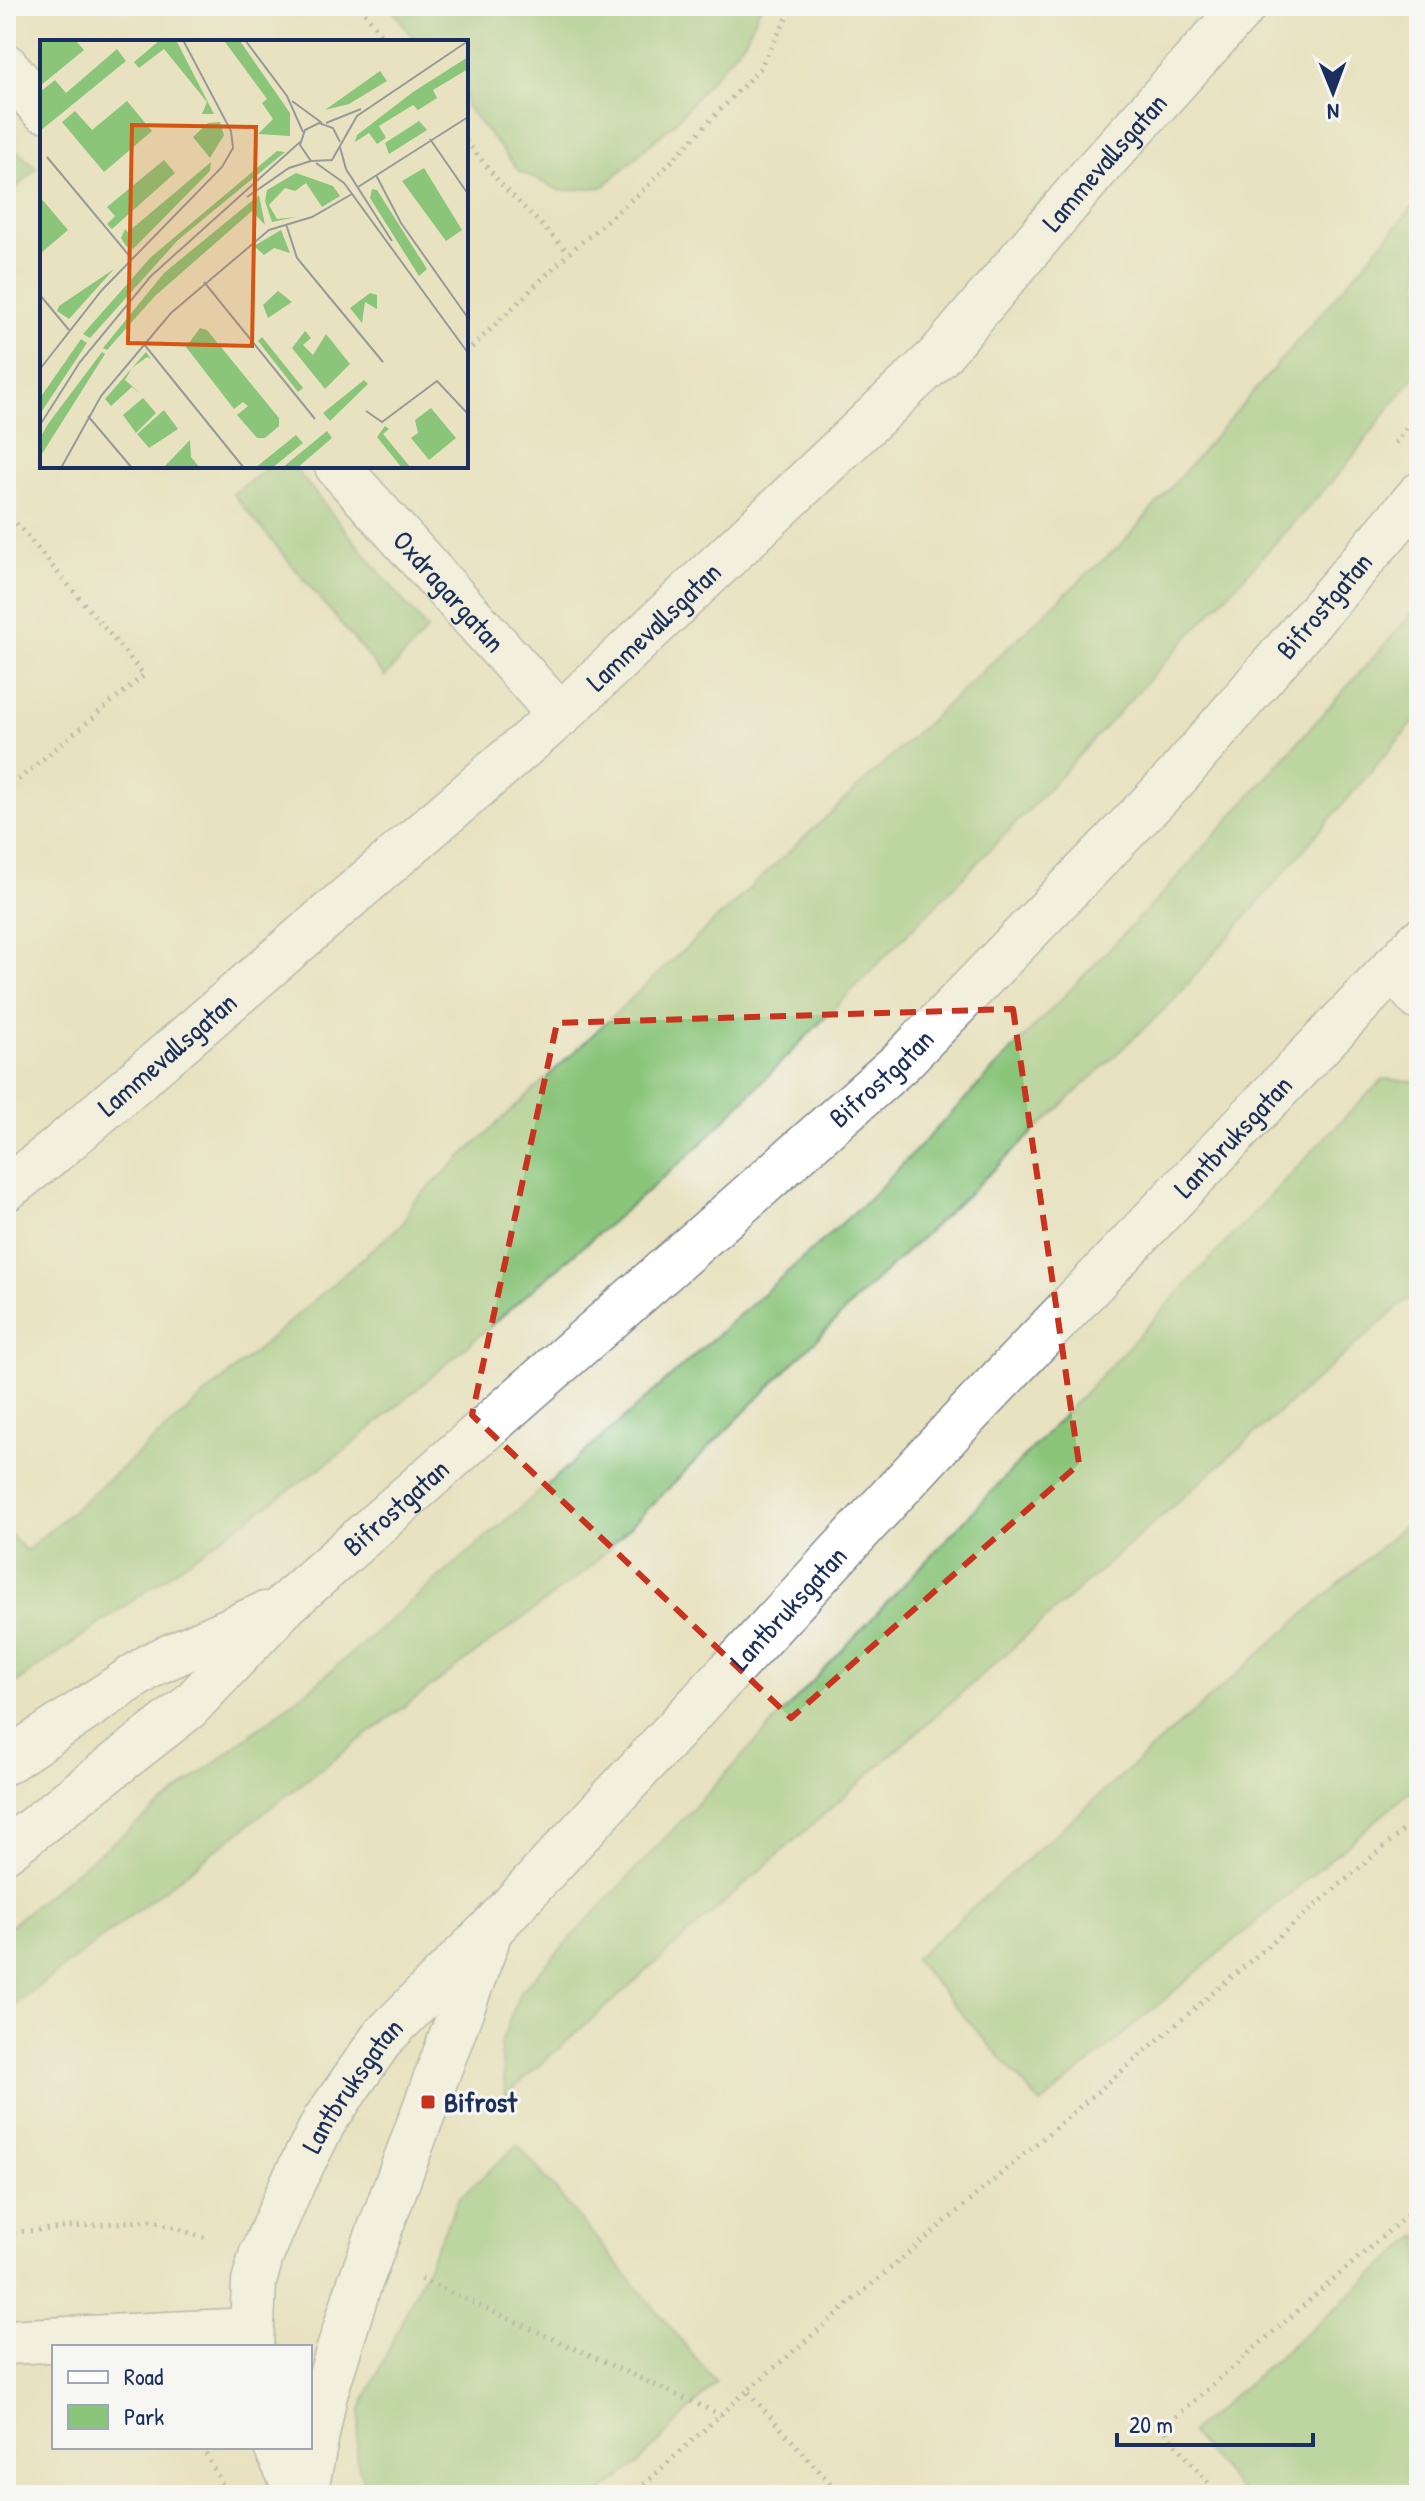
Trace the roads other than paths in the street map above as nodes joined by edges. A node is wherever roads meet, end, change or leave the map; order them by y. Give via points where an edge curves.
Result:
1 (1244, 6) edge
2 (6, 66) edge
3 (40, 107) edge
4 (339, 468) edge
5 (1419, 495) edge
6 (560, 715) junction
7 (1410, 969) edge
8 (6, 1189) edge
9 (285, 1605) junction
10 (6, 1762) edge
11 (6, 1850) edge
12 (492, 1928) junction
13 (251, 2338) edge
14 (6, 2342) edge
15 (277, 2449) edge
16 (302, 2495) edge

1 - 6 street, Lammevallsgatan via 939,356
2 - 3 street
4 - 6 street, Oxdragargatan
5 - 9 street, Bifrostgatan via 1174,780 902,1061
6 - 8 street, Lammevallsgatan
7 - 12 street, Lantbruksgatan via 936,1448
9 - 10 street, Bifrostgatan via 153,1664
9 - 11 street, Bifrostgatan via 188,1708
12 - 13 street, Lantbruksgatan via 383,2037 325,2120 261,2256
12 - 16 street via 358,2288 325,2394
13 - 14 street, Lantbruksgatan
15 - 16 street

